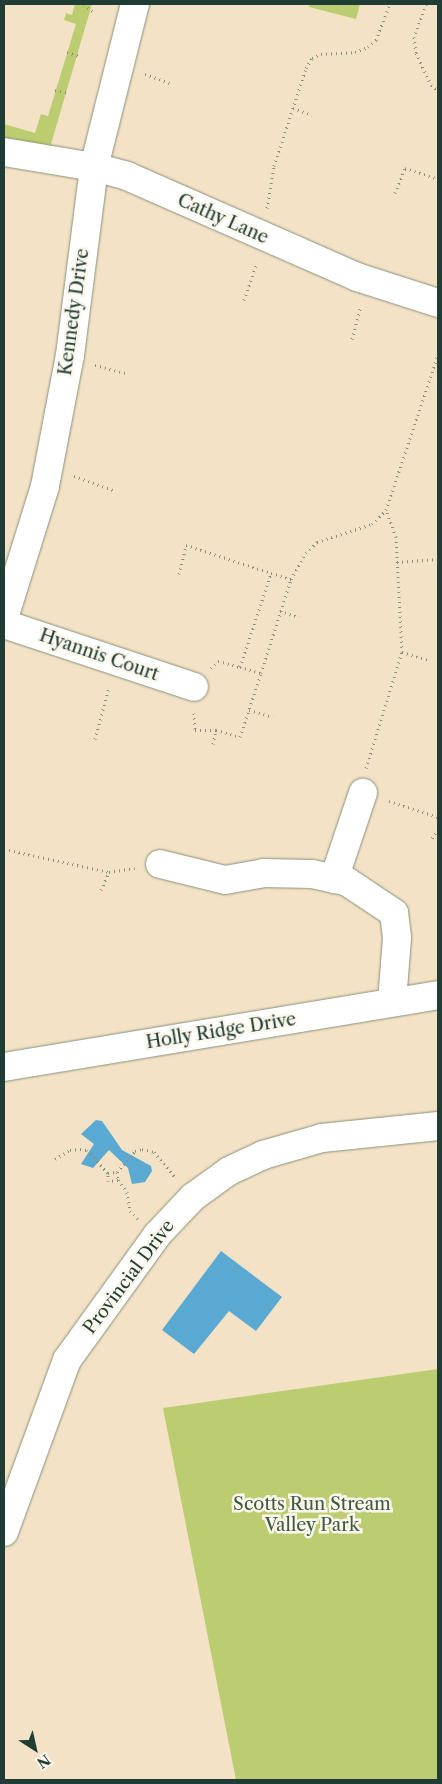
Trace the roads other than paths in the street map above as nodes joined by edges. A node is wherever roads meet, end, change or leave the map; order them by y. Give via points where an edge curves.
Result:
1 (135, 4) edge
2 (4, 152) edge
3 (94, 167) junction
4 (438, 303) edge
5 (4, 618) edge
6 (4, 624) edge
7 (194, 687) road end
8 (363, 793) road end
9 (160, 864) road end
10 (334, 879) junction
11 (438, 995) edge
12 (392, 1002) junction
13 (4, 1067) edge
14 (433, 1129) edge
15 (4, 1532) edge

1 - 3 street, Kennedy Drive
2 - 3 street, Cathy Lane
3 - 4 street, Cathy Lane via 127,176 369,281
3 - 5 street, Kennedy Drive via 70,355 48,468
6 - 7 street, Hyannis Court
8 - 10 street
9 - 10 street via 225,880 263,873 312,874
10 - 12 street via 346,882 394,913 397,938
11 - 12 street, Holly Ridge Drive
12 - 13 street, Holly Ridge Drive
14 - 15 street, Provincial Drive via 322,1138 263,1155 229,1171 193,1197 158,1234 67,1360

